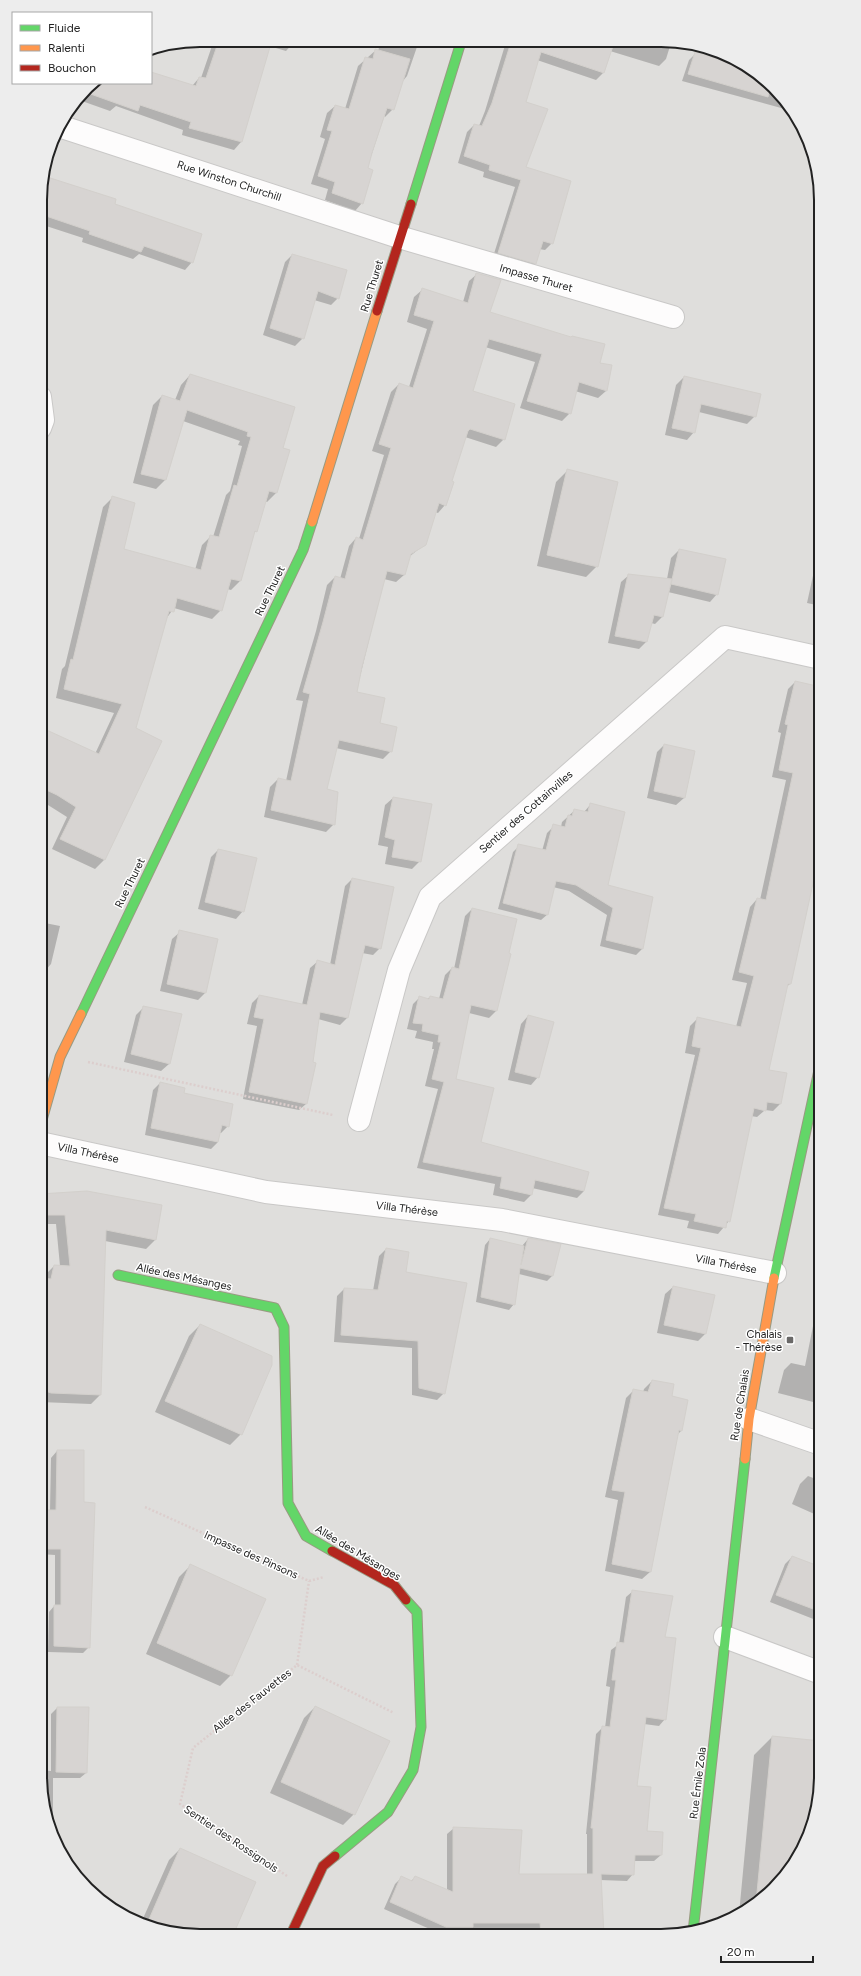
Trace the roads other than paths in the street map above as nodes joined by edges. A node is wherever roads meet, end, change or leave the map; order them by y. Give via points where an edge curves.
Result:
1 (459, 47) edge
2 (66, 128) edge
3 (399, 237) junction
4 (673, 317) dead end
5 (814, 656) edge
6 (814, 1093) edge
7 (47, 1102) edge
8 (359, 1120) road end
9 (47, 1144) edge
10 (775, 1273) junction
11 (118, 1275) dead end
12 (749, 1419) junction
13 (814, 1442) edge
14 (725, 1637) junction
15 (814, 1670) edge
16 (694, 1925) edge
17 (294, 1929) edge

1 - 3 street, Rue Thuret
2 - 3 street, Rue Winston Churchill
3 - 4 street, Impasse Thuret
3 - 7 street, Rue Thuret via 303,550 60,1057
5 - 8 street, Sentier des Cottainvilles via 725,637 430,897 399,970
6 - 10 street, Rue de Chalais
9 - 10 street, Villa Thérèse via 266,1192 502,1220
10 - 12 street, Rue de Chalais
11 - 17 street, Allée des Mésanges via 275,1308 284,1327 288,1503 306,1536 394,1585 417,1612 421,1727 413,1770 388,1812 323,1866
12 - 13 street
12 - 14 street, Rue de Chalais
14 - 15 street
14 - 16 street, Rue Émile Zola

